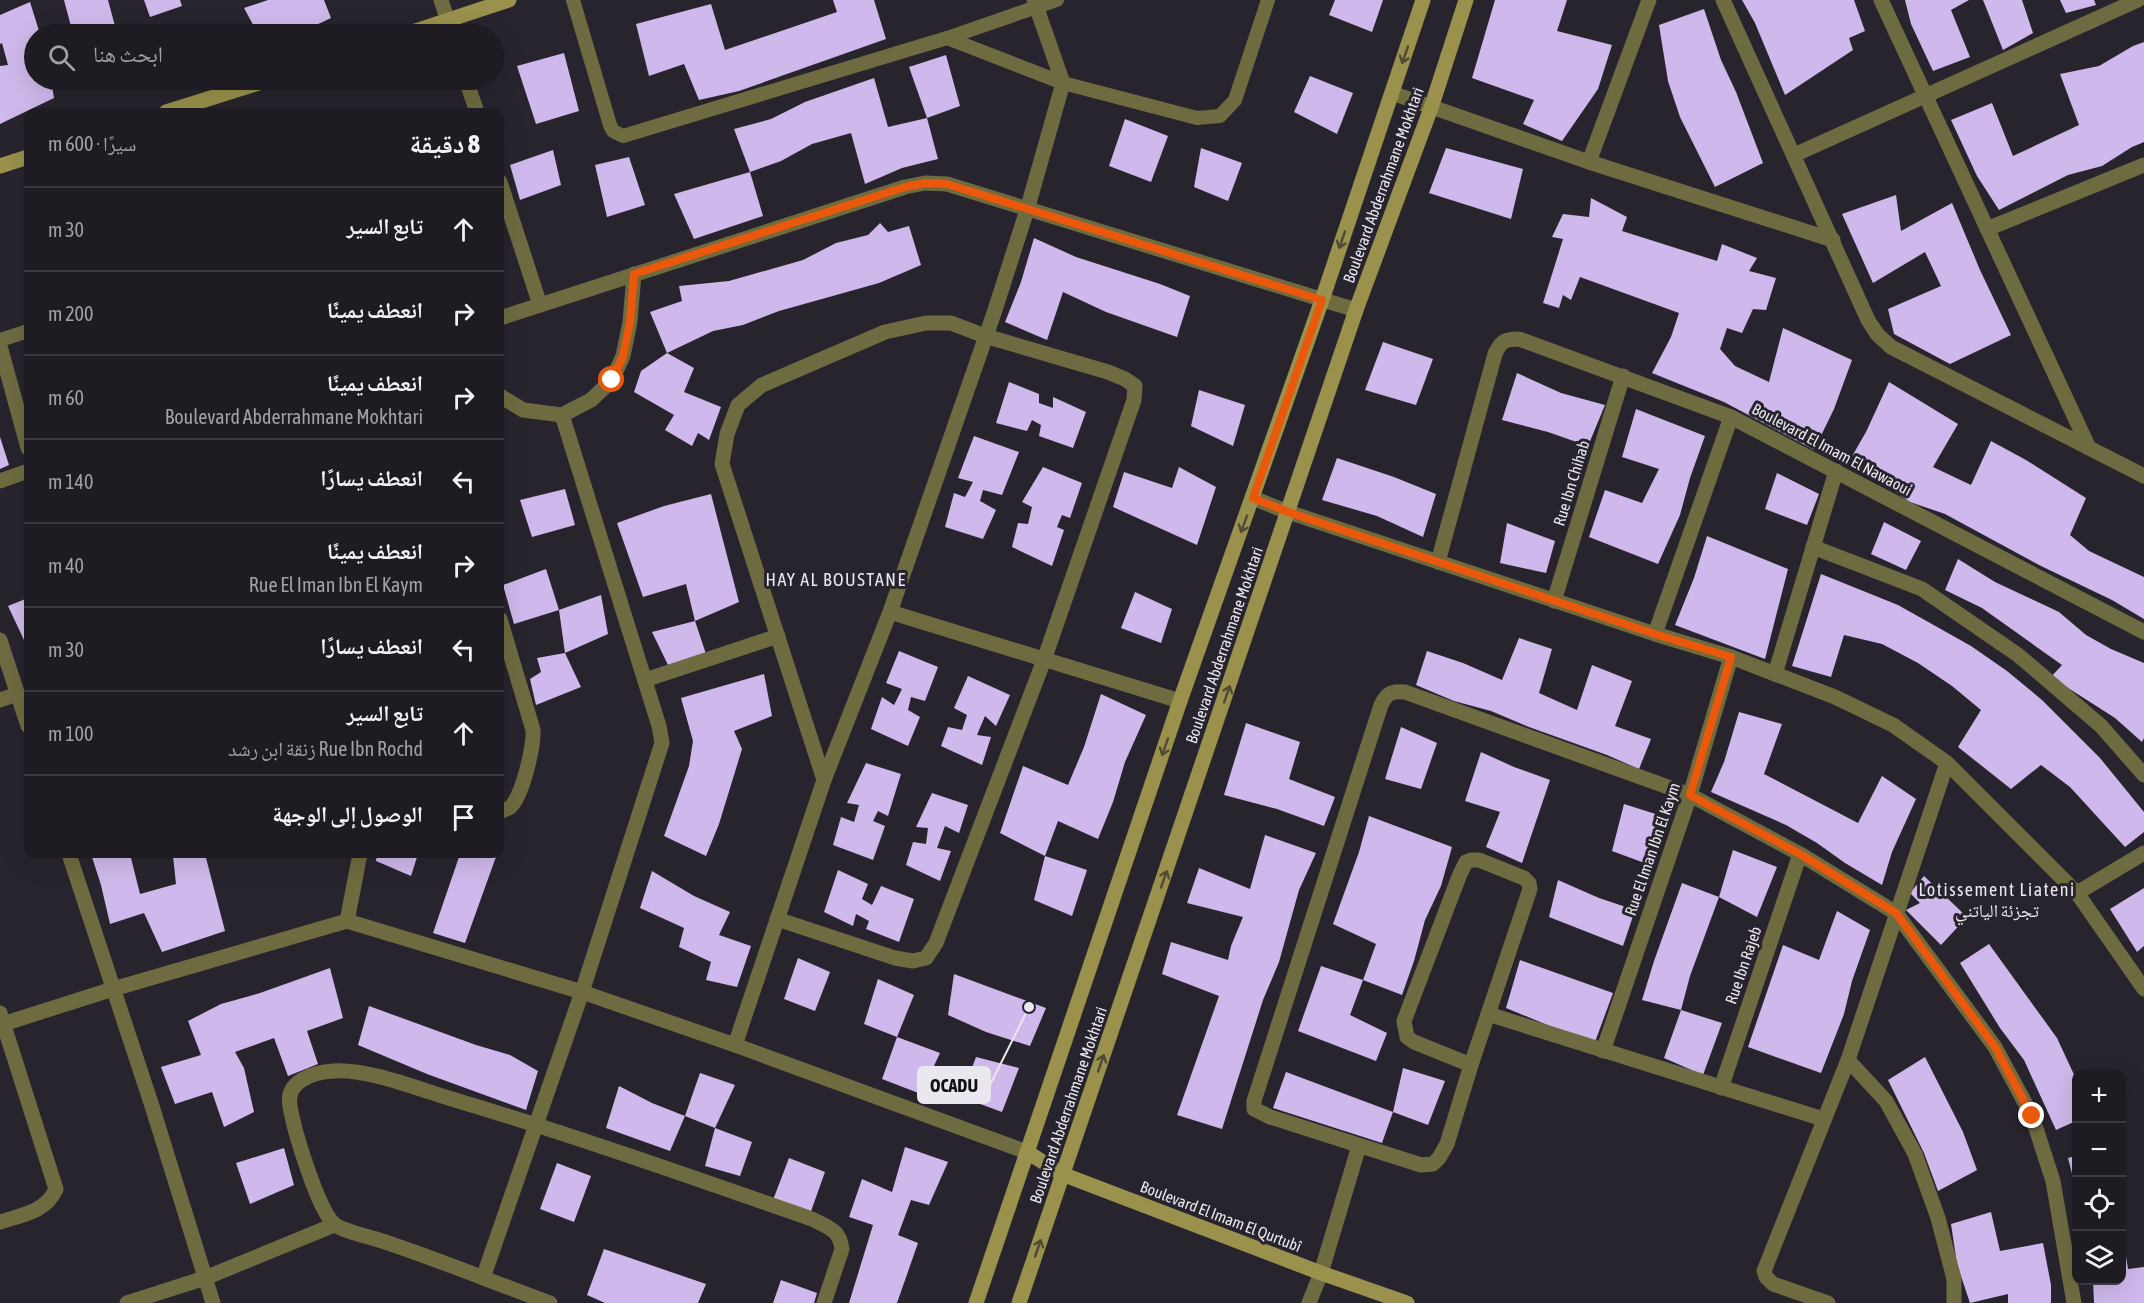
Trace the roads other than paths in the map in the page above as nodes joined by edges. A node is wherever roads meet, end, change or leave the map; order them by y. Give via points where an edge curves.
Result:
1 (441, 0) edge
2 (509, 0) edge
3 (573, 0) edge
4 (1058, 0) edge
5 (1268, 0) edge
6 (1423, 0) edge
7 (1467, 0) edge
8 (1649, 0) edge
9 (1723, 0) edge
10 (1881, 0) edge
11 (2138, 0) edge
12 (1035, 4) edge
13 (448, 24) edge
14 (458, 24) edge
15 (947, 38) junction
16 (1063, 83) junction
17 (237, 90) edge
18 (469, 90) edge
19 (1392, 93) junction
20 (1925, 95) junction
21 (183, 108) edge
22 (476, 108) edge
23 (1431, 108) junction
24 (1794, 155) junction
25 (24, 158) edge
26 (1589, 162) junction
27 (0, 166) edge
28 (2143, 170) edge
29 (504, 194) edge
30 (1027, 210) junction
31 (1988, 230) junction
32 (1833, 240) junction
33 (634, 274) junction
34 (1322, 300) junction
35 (540, 305) junction
36 (1356, 310) junction
37 (504, 317) edge
38 (24, 332) edge
39 (985, 336) junction
40 (0, 340) edge
41 (0, 346) edge
42 (1623, 376) junction
43 (504, 398) edge
44 (562, 415) junction
45 (1731, 417) junction
46 (24, 433) edge
47 (2089, 448) junction
48 (1836, 471) junction
49 (24, 472) edge
50 (2144, 476) edge
51 (0, 481) edge
52 (1253, 498) junction
53 (1288, 512) junction
54 (1813, 547) junction
55 (1438, 562) junction
56 (1554, 601) junction
57 (890, 612) junction
58 (504, 632) edge
59 (2144, 632) edge
60 (1655, 634) junction
61 (778, 636) junction
62 (0, 640) edge
63 (1731, 657) junction
64 (1044, 660) junction
65 (1775, 674) junction
66 (645, 680) junction
67 (18, 694) junction
68 (0, 700) edge
69 (1180, 701) junction
70 (24, 713) edge
71 (1947, 763) junction
72 (2144, 775) edge
73 (824, 780) junction
74 (1690, 795) junction
75 (504, 810) edge
76 (2144, 853) edge
77 (1800, 854) junction
78 (70, 858) edge
79 (359, 858) edge
80 (2077, 893) junction
81 (1896, 913) junction
82 (777, 918) junction
83 (347, 921) junction
84 (113, 989) junction
85 (2144, 989) edge
86 (582, 992) junction
87 (1488, 1014) junction
88 (2, 1018) edge
89 (735, 1045) junction
90 (1603, 1051) junction
91 (1848, 1060) junction
92 (1471, 1065) junction
93 (1721, 1088) junction
94 (1823, 1119) junction
95 (537, 1124) junction
96 (1359, 1146) junction
97 (1027, 1152) junction
98 (1062, 1174) junction
99 (0, 1222) edge
100 (334, 1225) junction
101 (1321, 1273) junction
102 (205, 1278) junction
103 (483, 1278) junction
104 (127, 1303) edge
105 (213, 1303) edge
106 (550, 1303) edge
107 (824, 1303) edge
108 (976, 1303) edge
109 (1019, 1303) edge
110 (1310, 1303) edge
111 (1407, 1303) edge
112 (1828, 1303) edge
113 (1954, 1303) edge
114 (2074, 1303) edge

1 - 13 street
2 - 14 main road
3 - 15 lane via 609,125 623,136
4 - 12 lane
5 - 16 lane via 1235,100 1220,116 1197,118
6 -> 19 main road, Boulevard Abderrahmane Mokhtari
7 - 23 main road, Boulevard Abderrahmane Mokhtari
8 - 26 street
9 - 24 street
10 - 20 street
11 - 20 street
12 - 15 lane
12 - 16 street
15 - 16 lane
16 - 30 street
17 - 21 main road
18 - 22 street
19 - 23 street
19 -> 34 main road, Boulevard Abderrahmane Mokhtari
20 - 24 street
20 - 31 street
23 - 26 street
23 - 36 main road, Boulevard Abderrahmane Mokhtari
24 - 32 street
25 - 27 main road
26 - 32 street
28 - 31 street
29 - 35 street
30 - 33 street via 947,184 925,183
30 - 34 street
30 - 39 street
31 - 47 street
32 - 47 street via 1868,320 1891,347
33 - 35 street
33 - 44 street via 623,356 612,380 591,400
34 - 36 street
34 - 52 main road, Boulevard Abderrahmane Mokhtari
35 - 37 street
36 - 53 main road, Boulevard Abderrahmane Mokhtari
38 - 40 lane
39 - 57 street
39 - 61 street via 951,323 926,323 885,332 762,385 738,405 727,434 722,464
39 - 64 street via 1108,372 1135,386 1134,400
41 - 46 street
42 - 45 street, Boulevard El Imam El Nawaoui
42 - 55 street, Boulevard El Imam El Nawaoui via 1519,339 1500,342
42 - 56 street, Rue Ibn Chihab
43 - 44 street via 523,410
44 - 66 street
45 - 48 street, Boulevard El Imam El Nawaoui
45 - 60 street
47 - 50 street
48 - 54 street
48 - 59 street, Boulevard El Imam El Nawaoui
49 - 51 street
52 - 53 street
52 -> 69 main road, Boulevard Abderrahmane Mokhtari
53 - 55 street
98 -> 53 main road, Boulevard Abderrahmane Mokhtari
54 - 65 street
54 - 72 street via 1922,589 2018,655 2102,726
55 - 56 street
56 - 60 street
57 - 64 street
57 - 73 street
58 - 75 street via 534,739 515,802
60 - 63 street
61 - 66 street
61 - 73 street
62 - 67 street
63 - 65 street
63 - 74 street, Rue El Iman Ibn El Kaym
64 - 69 street
64 - 82 street via 936,943 926,958 895,958
65 - 71 street via 1893,725
66 - 86 street via 662,743
67 - 68 street
67 - 70 street
69 -> 97 main road, Boulevard Abderrahmane Mokhtari
71 - 80 street
71 - 81 street
73 - 82 street
74 - 77 street
74 - 90 street, Rue El Iman Ibn El Kaym
74 - 96 street via 1405,692 1386,695 1254,1101 1258,1112
76 - 80 street
77 - 81 street
77 - 93 street, Rue Ibn Rajeb
78 - 84 street
79 - 83 street
80 - 85 street
81 - 91 street
81 - 114 street via 1995,1047 2032,1116 2053,1181
82 - 89 street
83 - 84 street
83 - 86 street
84 - 88 street
84 - 102 street
86 - 89 street
86 - 95 street
87 - 90 street
87 - 92 street
87 - 92 street via 1530,889 1524,878 1471,860 1460,874 1404,1021 1407,1037 1414,1042
88 - 99 street via 56,1189 41,1208
89 - 97 street
90 - 93 street
91 - 94 street
91 - 113 street via 1886,1101 1915,1154 1954,1279
92 - 96 street via 1447,1144 1433,1164 1421,1165
93 - 94 street
94 - 112 street via 1764,1271 1773,1284
95 - 100 street via 364,1074 333,1071 301,1081 290,1093 289,1106 313,1183
95 - 103 street
95 - 107 street via 833,1229 840,1237 842,1249
96 - 101 street
97 - 98 main road, Boulevard El Imam El Qurtubî
97 - 108 main road, Boulevard Abderrahmane Mokhtari
98 - 101 main road, Boulevard El Imam El Qurtubî
109 -> 98 main road, Boulevard Abderrahmane Mokhtari
100 - 102 street
100 - 103 street
101 - 110 street
101 - 111 main road, Boulevard El Imam El Qurtubî
102 - 104 street
102 - 105 street
103 - 106 street

